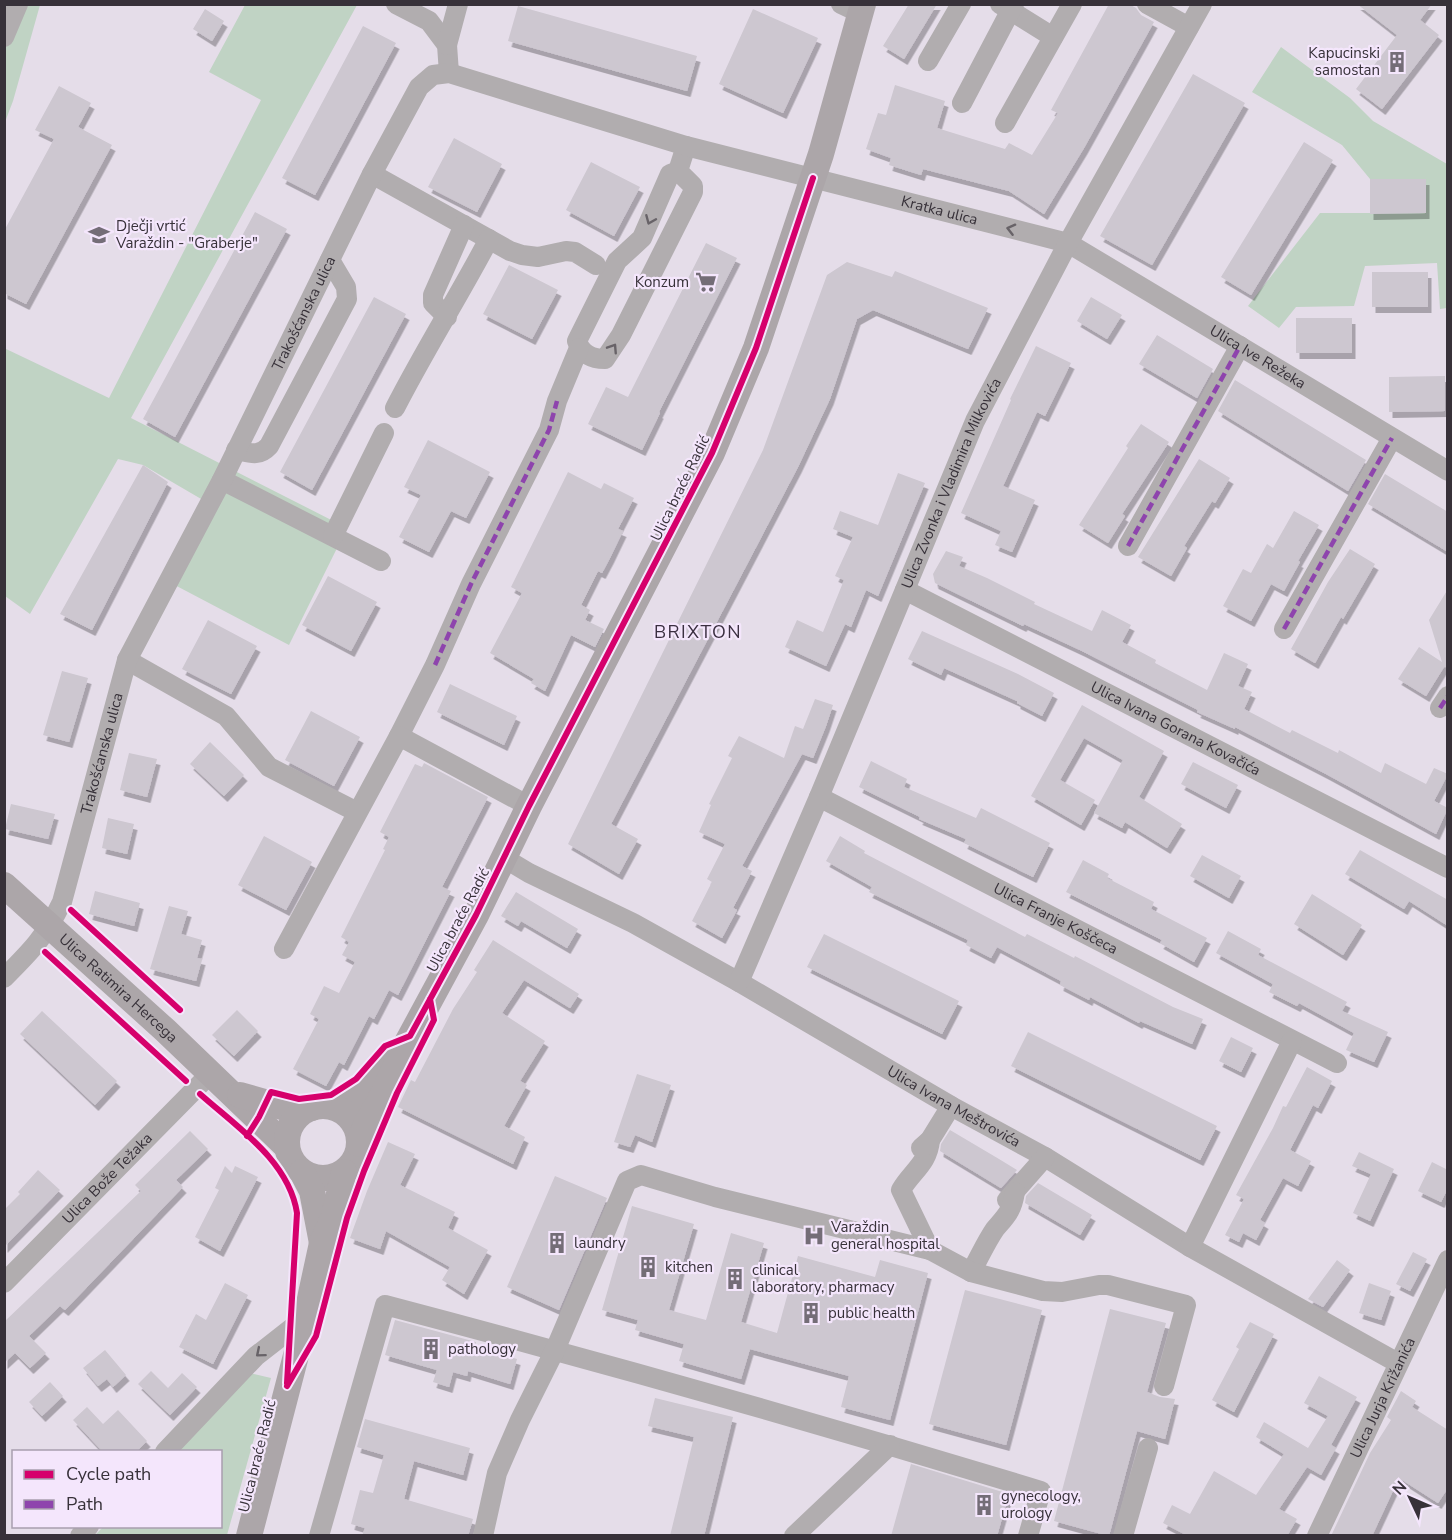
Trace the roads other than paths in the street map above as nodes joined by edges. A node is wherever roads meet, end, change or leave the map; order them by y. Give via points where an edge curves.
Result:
1 (18, 4) edge
2 (458, 4) edge
3 (961, 4) edge
4 (1072, 4) edge
5 (1147, 4) edge
6 (1202, 4) edge
7 (398, 5) edge
8 (855, 7) edge
9 (1008, 7) edge
10 (1189, 27) junction
11 (4, 37) edge
12 (1053, 37) junction
13 (447, 45) junction
14 (928, 61) dead end
15 (449, 73) junction
16 (962, 103) dead end
17 (1005, 123) dead end
18 (686, 146) junction
19 (678, 171) junction
20 (372, 174) junction
21 (813, 178) junction
22 (464, 225) junction
23 (489, 239) junction
24 (1068, 243) junction
25 (330, 260) junction
26 (596, 265) dead end
27 (447, 317) junction
28 (1240, 346) junction
29 (579, 348) junction
30 (395, 408) dead end
31 (384, 433) dead end
32 (1392, 438) junction
33 (236, 450) junction
34 (1448, 471) edge
35 (222, 480) junction
36 (333, 536) junction
37 (1128, 546) dead end
38 (381, 561) dead end
39 (905, 590) junction
40 (1284, 629) dead end
41 (127, 660) junction
42 (399, 736) junction
43 (819, 797) junction
44 (529, 806) junction
45 (357, 812) junction
46 (504, 858) junction
47 (1448, 868) edge
48 (4, 885) edge
49 (50, 927) junction
50 (284, 949) dead end
51 (4, 978) edge
52 (739, 982) junction
53 (1292, 1041) junction
54 (403, 1050) junction
55 (1338, 1063) dead end
56 (211, 1072) junction
57 (231, 1092) junction
58 (951, 1106) junction
59 (318, 1107) junction
60 (359, 1144) junction
61 (287, 1147) junction
62 (1045, 1158) junction
63 (302, 1172) junction
64 (344, 1172) junction
65 (322, 1243) junction
66 (1190, 1247) junction
67 (930, 1250) junction
68 (1448, 1260) edge
69 (971, 1272) junction
70 (4, 1283) edge
71 (306, 1317) junction
72 (555, 1350) junction
73 (1398, 1363) junction
74 (1164, 1386) dead end
75 (890, 1445) junction
76 (1148, 1448) dead end
77 (167, 1450) edge
78 (1033, 1534) edge
79 (249, 1536) edge
80 (319, 1536) edge
81 (483, 1536) edge
82 (794, 1536) edge
83 (1123, 1536) edge
84 (1317, 1536) edge

1 - 11 street
2 - 13 street
3 - 14 street
4 - 12 street
5 - 10 street
6 - 10 street, Ulica Zvonka i Vladimira Milkovića
7 - 13 street via 429,21
8 - 21 main road, Ulica braće Radić
9 - 12 street
9 - 16 street
10 - 24 street, Ulica Zvonka i Vladimira Milkovića
12 - 17 street
13 - 15 street
15 - 18 street
15 - 20 street, Trakošćanska ulica via 433,75 419,87
18 - 19 street
18 - 21 street
19 -> 29 street via 670,174 642,238 616,261 577,341
29 -> 19 street via 596,359 605,359 621,335 693,192 693,186
20 - 22 street
20 - 25 street, Trakošćanska ulica
24 -> 21 street, Kratka ulica
21 - 44 main road, Ulica braće Radić via 756,348 712,453
22 - 23 street
22 - 27 street via 433,295 434,303
23 - 26 street via 522,255 575,252
23 - 27 street
24 - 28 street, Ulica Ive Režeka
24 - 39 street, Ulica Zvonka i Vladimira Milkovića via 975,421
25 - 33 street, Trakošćanska ulica
25 - 33 street via 346,287 347,299 269,446 257,454
27 - 30 street
28 - 32 street, Ulica Ive Režeka
28 - 37 street
29 - 42 street via 549,430
31 - 36 street
32 - 34 street, Ulica Ive Režeka
32 - 40 street
33 - 35 street, Trakošćanska ulica
35 - 36 street
35 - 41 street, Trakošćanska ulica
36 - 38 street
39 - 43 street, Ulica Zvonka i Vladimira Milkovića
39 - 47 street, Ulica Ivana Gorana Kovačića
41 - 45 street via 226,716 269,767
41 - 49 street, Trakošćanska ulica via 62,902
42 - 44 street
42 - 45 street
43 - 52 street, Ulica Zvonka i Vladimira Milkovića
43 - 53 street, Ulica Franje Koščeca
44 - 46 main road, Ulica braće Radić
45 - 50 street
46 - 52 street, Ulica Ivana Meštrovića
46 - 54 main road, Ulica braće Radić
48 - 49 main road, Ulica Ratimira Hercega
49 - 51 street, Trakošćanska ulica via 38,945
49 - 56 main road, Ulica Ratimira Hercega
52 - 58 street, Ulica Ivana Meštrovića
53 - 55 street, Ulica Franje Koščeca
53 - 66 street
54 - 59 main road, Ulica braće Radić via 349,1103
54 - 60 main road, Ulica braće Radić
56 - 57 main road, Ulica Ratimira Hercega
56 - 70 street, Ulica Bože Težaka
57 - 59 main road, Ulica Ratimira Hercega via 289,1109
57 - 61 main road, Ulica Ratimira Hercega
58 - 62 street, Ulica Ivana Meštrovića
58 - 67 street via 911,1163 910,1175 901,1190
59 - 60 main road via 335,1108 345,1114 358,1132
59 - 61 main road via 296,1119 290,1127
60 - 64 main road via 357,1155
61 - 63 main road
62 - 66 street, Ulica Ivana Meštrovića
62 - 69 street via 1016,1192 1013,1206
63 - 64 main road via 323,1178
63 - 65 main road, Ulica braće Radić via 312,1191
64 - 65 main road, Ulica braće Radić via 334,1216
65 - 71 main road, Ulica braće Radić
66 - 73 street, Ulica Ivana Meštrovića
67 - 69 street
67 - 72 street via 642,1175 627,1181
68 - 73 street, Ulica Jurja Križanića
69 - 74 street via 1054,1292 1108,1285 1186,1305
71 -> 77 street via 256,1356
71 - 79 main road, Ulica braće Radić
72 - 75 street
72 - 80 street via 385,1305
72 - 81 street via 497,1473
73 - 84 street, Ulica Jurja Križanića
75 - 78 street via 1041,1491
75 - 82 street
76 - 83 street

